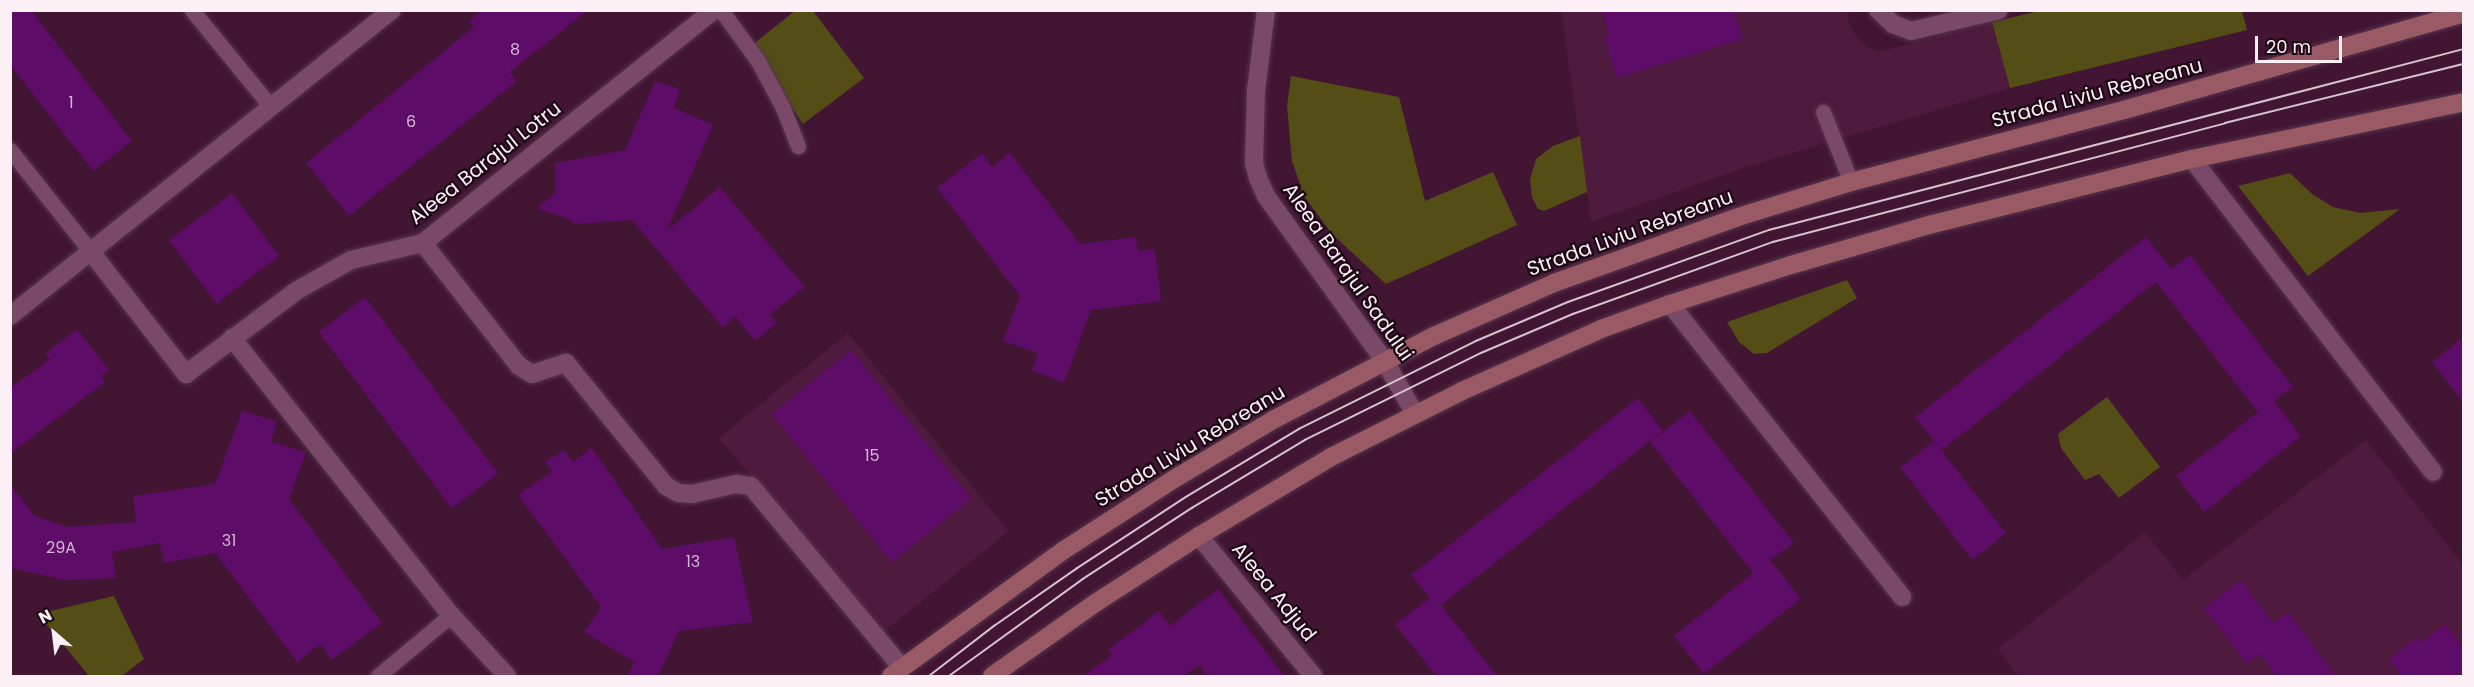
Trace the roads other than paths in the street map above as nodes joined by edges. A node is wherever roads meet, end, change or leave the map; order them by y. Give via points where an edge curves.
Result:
1 (192, 10) edge
2 (392, 10) edge
3 (714, 10) edge
4 (721, 10) edge
5 (1266, 10) edge
6 (1878, 10) edge
7 (1999, 10) edge
8 (2463, 13) edge
9 (2463, 102) edge
10 (271, 107) junction
11 (1823, 112) dead end
12 (798, 146) dead end
13 (10, 150) edge
14 (2192, 159) junction
15 (1851, 182) junction
16 (423, 243) junction
17 (91, 252) junction
18 (1670, 304) junction
19 (10, 316) edge
20 (232, 338) junction
21 (1384, 360) junction
22 (1415, 414) junction
23 (2433, 472) dead end
24 (1199, 536) junction
25 (1902, 597) dead end
26 (451, 615) junction
27 (897, 672) edge
28 (378, 676) edge
29 (507, 676) edge
30 (992, 676) edge
31 (1313, 676) edge

1 - 10 lane
2 - 10 street
3 - 16 street, Aleea Barajul Lotru
4 - 12 lane via 758,62
5 - 21 street, Aleea Barajul Sadului via 1256,90 1254,163 1258,178 1266,195
6 - 7 street via 1893,24 1911,31
8 - 15 street, Strada Liviu Rebreanu via 2124,110
9 - 14 street
10 - 17 street
11 - 15 lane
13 - 17 lane
14 - 18 street via 1929,225
14 - 23 street
15 - 21 street, Strada Liviu Rebreanu via 1738,217 1554,283
16 - 20 street, Aleea Barajul Lotru via 351,260 296,291
16 - 27 street via 519,366 532,374 566,363 666,486 678,493 692,494 736,484 751,486
17 - 19 street
17 - 20 street, Aleea Barajul Lotru via 186,374
18 - 22 street via 1526,361
18 - 25 street
20 - 26 street
21 - 22 street, Aleea Barajul Sadului
21 - 27 street, Strada Liviu Rebreanu via 1174,479 1064,550
22 - 24 street via 1331,457
24 - 30 street
24 - 31 street, Aleea Adjud
26 - 28 lane
26 - 29 street

